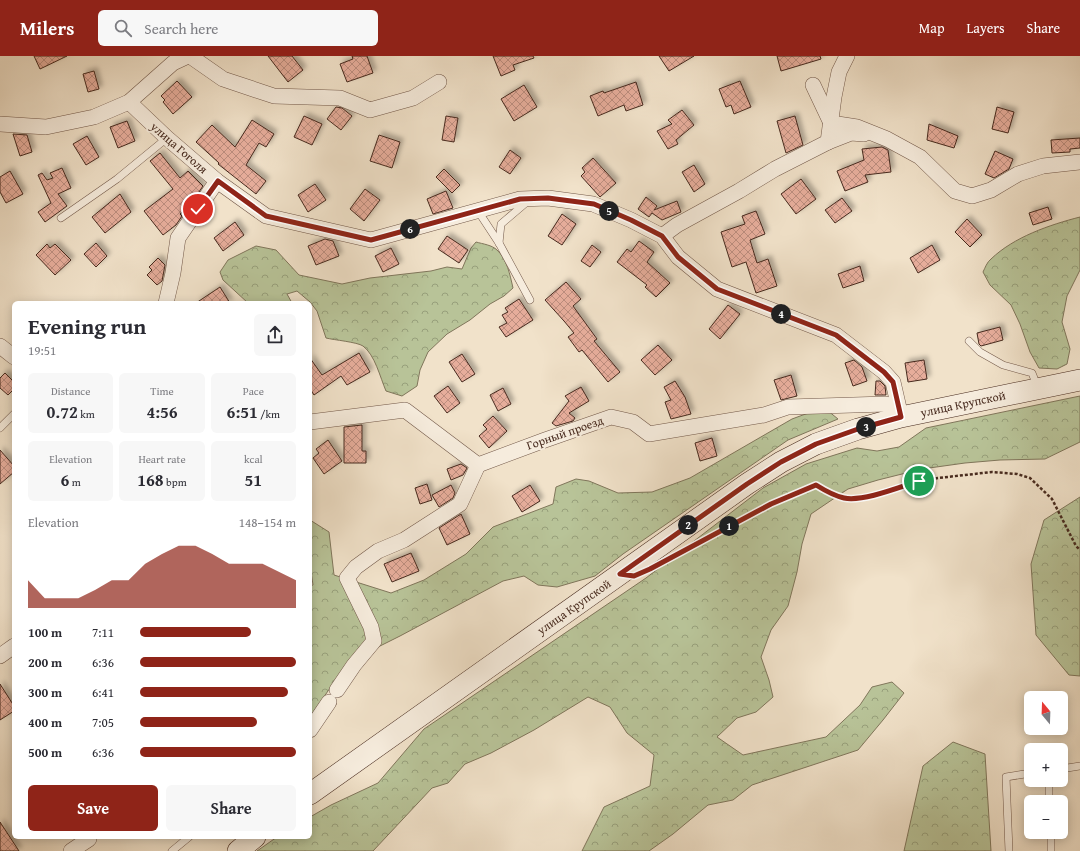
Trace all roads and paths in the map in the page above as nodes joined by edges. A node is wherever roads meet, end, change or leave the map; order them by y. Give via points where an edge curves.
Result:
1 (189, 56) edge
2 (848, 56) edge
3 (438, 82) dead end
4 (813, 85) dead end
5 (128, 102) junction
6 (831, 123) junction
7 (0, 124) edge
8 (875, 134) junction
9 (167, 138) junction
10 (828, 142) junction
11 (1080, 162) edge
12 (218, 181) junction
13 (530, 199) junction
14 (478, 211) junction
15 (61, 218) dead end
16 (662, 236) junction
17 (499, 243) junction
18 (530, 300) dead end
19 (166, 301) edge
20 (969, 341) dead end
21 (0, 346) edge
22 (12, 355) edge
23 (1080, 380) edge
24 (1038, 388) junction
25 (12, 416) edge
26 (901, 417) junction
27 (312, 422) edge
28 (0, 428) edge
29 (478, 465) junction
30 (1080, 550) edge
31 (683, 551) dead end
32 (12, 647) edge
33 (0, 656) edge
34 (337, 690) dead end
35 (329, 702) dead end
36 (312, 727) edge
37 (1080, 766) edge
38 (1068, 768) edge
39 (1024, 774) edge
40 (312, 793) edge
41 (187, 839) edge
42 (253, 839) edge
43 (1051, 839) edge
44 (90, 842) edge
45 (71, 851) edge
46 (172, 851) edge
47 (238, 851) edge
48 (1009, 851) edge
49 (1051, 851) edge

1 - 3 street via 223,78 274,96 340,98 370,110 412,98
1 - 5 street via 173,64
2 - 6 street via 839,72
4 - 6 street
5 - 7 street via 94,117 46,127
5 - 9 street, улица Гоголя
6 - 8 street via 857,127
6 - 10 street
8 - 10 street via 850,134
8 - 11 street via 920,157 955,191 972,196 991,190 1018,174 1043,166
9 - 12 street, улица Гоголя
9 - 15 lane via 117,179
10 - 16 street via 775,169
12 - 14 street, улица Гоголя via 266,216 371,240
12 - 19 street via 178,238
13 - 14 street, улица Гоголя via 520,199
13 - 16 street, улица Гоголя via 548,198 594,204
13 - 17 lane via 501,224
14 - 17 lane
16 - 26 street, улица Гоголя via 678,257 717,289 836,335 893,382
17 - 18 lane
20 - 24 lane via 980,352 1004,366 1032,373
21 - 22 street
23 - 24 street, улица Крупской
24 - 26 street, улица Крупской
25 - 28 lane
26 - 29 street, Горный проезд via 886,404 788,407 764,415 650,434 633,422 611,417
26 - 40 street, улица Крупской via 816,444 781,462
27 - 29 street via 405,410
29 - 34 street via 460,504 404,540 378,551 356,567 348,578 371,627 374,641
30 - 31 path via 1052,498 1030,478 992,472 919,481 859,498 844,498 816,485 771,504
32 - 33 street
35 - 36 street
37 - 38 lane
39 - 48 lane via 1006,777
41 - 46 lane
42 - 47 street
43 - 49 lane
44 - 45 street

